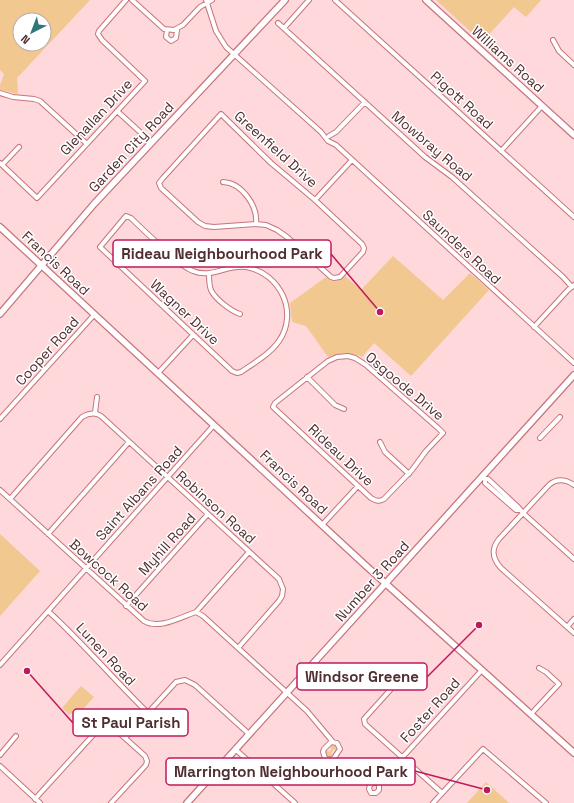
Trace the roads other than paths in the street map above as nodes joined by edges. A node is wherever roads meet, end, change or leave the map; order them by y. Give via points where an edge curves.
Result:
1 (126, 0) edge
2 (132, 0) edge
3 (212, 0) edge
4 (285, 0) edge
5 (309, 0) edge
6 (335, 0) edge
7 (426, 0) edge
8 (206, 2) edge
9 (278, 23) dead end
10 (284, 28) junction
11 (167, 30) junction
12 (176, 30) junction
13 (552, 40) dead end
14 (234, 54) junction
15 (574, 65) edge
16 (0, 94) edge
17 (365, 102) junction
18 (542, 106) junction
19 (117, 111) junction
20 (574, 135) edge
21 (330, 139) junction
22 (151, 142) junction
23 (87, 144) junction
24 (19, 147) dead end
25 (502, 151) junction
26 (352, 160) junction
27 (1, 164) edge
28 (224, 182) dead end
29 (315, 200) junction
30 (574, 217) edge
31 (256, 224) junction
32 (0, 227) edge
33 (41, 267) junction
34 (208, 274) junction
35 (573, 286) edge
36 (0, 314) edge
37 (240, 314) dead end
38 (94, 315) junction
39 (534, 327) junction
40 (193, 335) junction
41 (574, 363) edge
42 (158, 373) junction
43 (574, 374) edge
44 (307, 377) junction
45 (97, 397) dead end
46 (273, 407) joint
47 (344, 409) dead end
48 (93, 413) junction
49 (560, 417) dead end
50 (0, 419) edge
51 (214, 425) junction
52 (443, 434) joint
53 (540, 438) dead end
54 (129, 442) junction
55 (380, 442) dead end
56 (408, 474) junction
57 (167, 477) junction
58 (483, 478) junction
59 (574, 485) edge
60 (358, 486) junction
61 (0, 490) edge
62 (10, 499) junction
63 (521, 512) junction
64 (208, 514) junction
65 (322, 525) junction
66 (48, 534) junction
67 (249, 552) junction
68 (574, 559) edge
69 (86, 569) junction
70 (386, 584) junction
71 (126, 606) junction
72 (48, 611) junction
73 (196, 612) junction
74 (574, 620) edge
75 (567, 627) junction
76 (574, 633) edge
77 (238, 648) junction
78 (0, 665) edge
79 (539, 668) dead end
80 (482, 670) junction
81 (400, 685) dead end
82 (286, 693) junction
83 (148, 713) junction
84 (531, 714) junction
85 (249, 734) junction
86 (16, 736) dead end
87 (125, 738) junction
88 (333, 742) junction
89 (235, 749) junction
90 (574, 753) edge
91 (0, 754) edge
92 (402, 757) junction
93 (0, 766) edge
94 (379, 783) dead end
95 (442, 793) junction
96 (35, 799) junction
97 (40, 803) edge
98 (111, 803) edge
99 (187, 803) edge
100 (295, 803) edge
101 (433, 803) edge
102 (546, 803) edge

1 - 19 street, Glenallan Drive via 98,34 146,81
2 - 11 street
3 - 8 street
4 - 14 street, Garden City Road
5 - 10 street
6 - 25 street, Pigott Road
7 - 18 street, Williams Road
8 - 12 street
8 - 14 street, Saunders Road via 218,36
9 - 10 street, Mowbray Road
10 - 17 street, Mowbray Road
11 - 12 street
11 - 12 street via 166,37 171,41 176,38
13 - 15 street via 559,51
14 - 21 street, Saunders Road
14 - 22 street, Garden City Road
16 - 23 street via 40,101
17 - 21 street
17 - 35 street, Mowbray Road
18 - 20 street, Williams Road
18 - 25 street
19 - 22 street
19 - 23 street, Glenallan Drive
21 - 26 street, Saunders Road
22 - 33 street, Garden City Road
23 - 27 street, Glenallan Drive via 37,198
24 - 27 street
25 - 30 street, Pigott Road
26 - 29 street
26 - 39 street, Saunders Road
28 - 31 street via 235,185 250,200 255,209
29 - 31 street, Greenfield Drive via 364,248 362,254 338,278 329,275 282,233 270,226
29 - 31 street, Greenfield Drive via 271,163 221,114 159,183 205,226
32 - 33 street, Francis Road
33 - 36 street, Garden City Road
33 - 38 street, Francis Road
34 - 37 street via 213,294 230,310
34 - 40 street, Wagner Drive via 237,267 257,270 273,281 285,298 288,315 286,327 279,341 262,358 237,373
34 - 40 street, Wagner Drive via 194,272 183,266 126,216 100,247
35 - 39 street
38 - 42 street, Francis Road
38 - 50 street, Cooper Road
39 - 41 street, Saunders Road
40 - 42 street
42 - 51 street, Francis Road
43 - 58 street, Number 3 Road
44 - 46 street, Osgoode Drive
44 - 47 street via 335,405
44 - 52 street, Osgoode Drive via 334,358 355,358
45 - 48 street
46 - 60 street, Rideau Drive
48 - 54 street, Robinson Road via 102,416
48 - 62 street via 82,417
49 - 53 street
51 - 57 street, Saint Albans Road
51 - 65 street, Francis Road
52 - 56 street, Rideau Drive
54 - 57 street, Robinson Road
54 - 66 street
55 - 56 street via 385,452
56 - 60 street, Rideau Drive via 380,501 374,500
57 - 64 street, Robinson Road
57 - 69 street, Saint Albans Road
58 - 63 street
58 - 70 street, Number 3 Road
59 - 63 street via 562,480 552,482
60 - 65 street
61 - 62 street, Bowcock Road
62 - 66 street, Bowcock Road
63 - 68 street
63 - 75 street via 496,542 494,559
64 - 67 street, Robinson Road
64 - 71 street, Myhill Road
65 - 70 street, Francis Road
66 - 69 street, Bowcock Road
67 - 73 street
67 - 77 street, Robinson Road via 279,580 283,593
69 - 71 street, Bowcock Road
69 - 72 street, Saint Albans Road
70 - 80 street, Francis Road
70 - 82 street, Number 3 Road
71 - 73 street, Bowcock Road via 144,621 153,624 161,624
72 - 78 street, Saint Albans Road
72 - 83 street, Lunen Road
73 - 77 street
74 - 75 street
75 - 76 street
77 - 82 street
79 - 84 street via 559,684
80 - 84 street, Francis Road
80 - 92 street, Foster Road
81 - 92 street via 392,688 366,716 364,722
82 - 85 street, Number 3 Road
82 - 88 street via 310,714
83 - 85 street via 176,682 185,680 195,685
83 - 87 street
84 - 90 street, Francis Road
85 - 89 street, Number 3 Road
86 - 91 street
87 - 96 street via 106,722
87 - 98 street via 145,756 147,761
88 - 88 street via 323,751 323,756 327,759 333,759 340,750 338,743
89 - 99 street, Number 3 Road
89 - 100 street
92 - 94 street, Foster Road
92 - 95 street
93 - 96 street
95 - 101 street
95 - 102 street via 483,749
96 - 97 street

